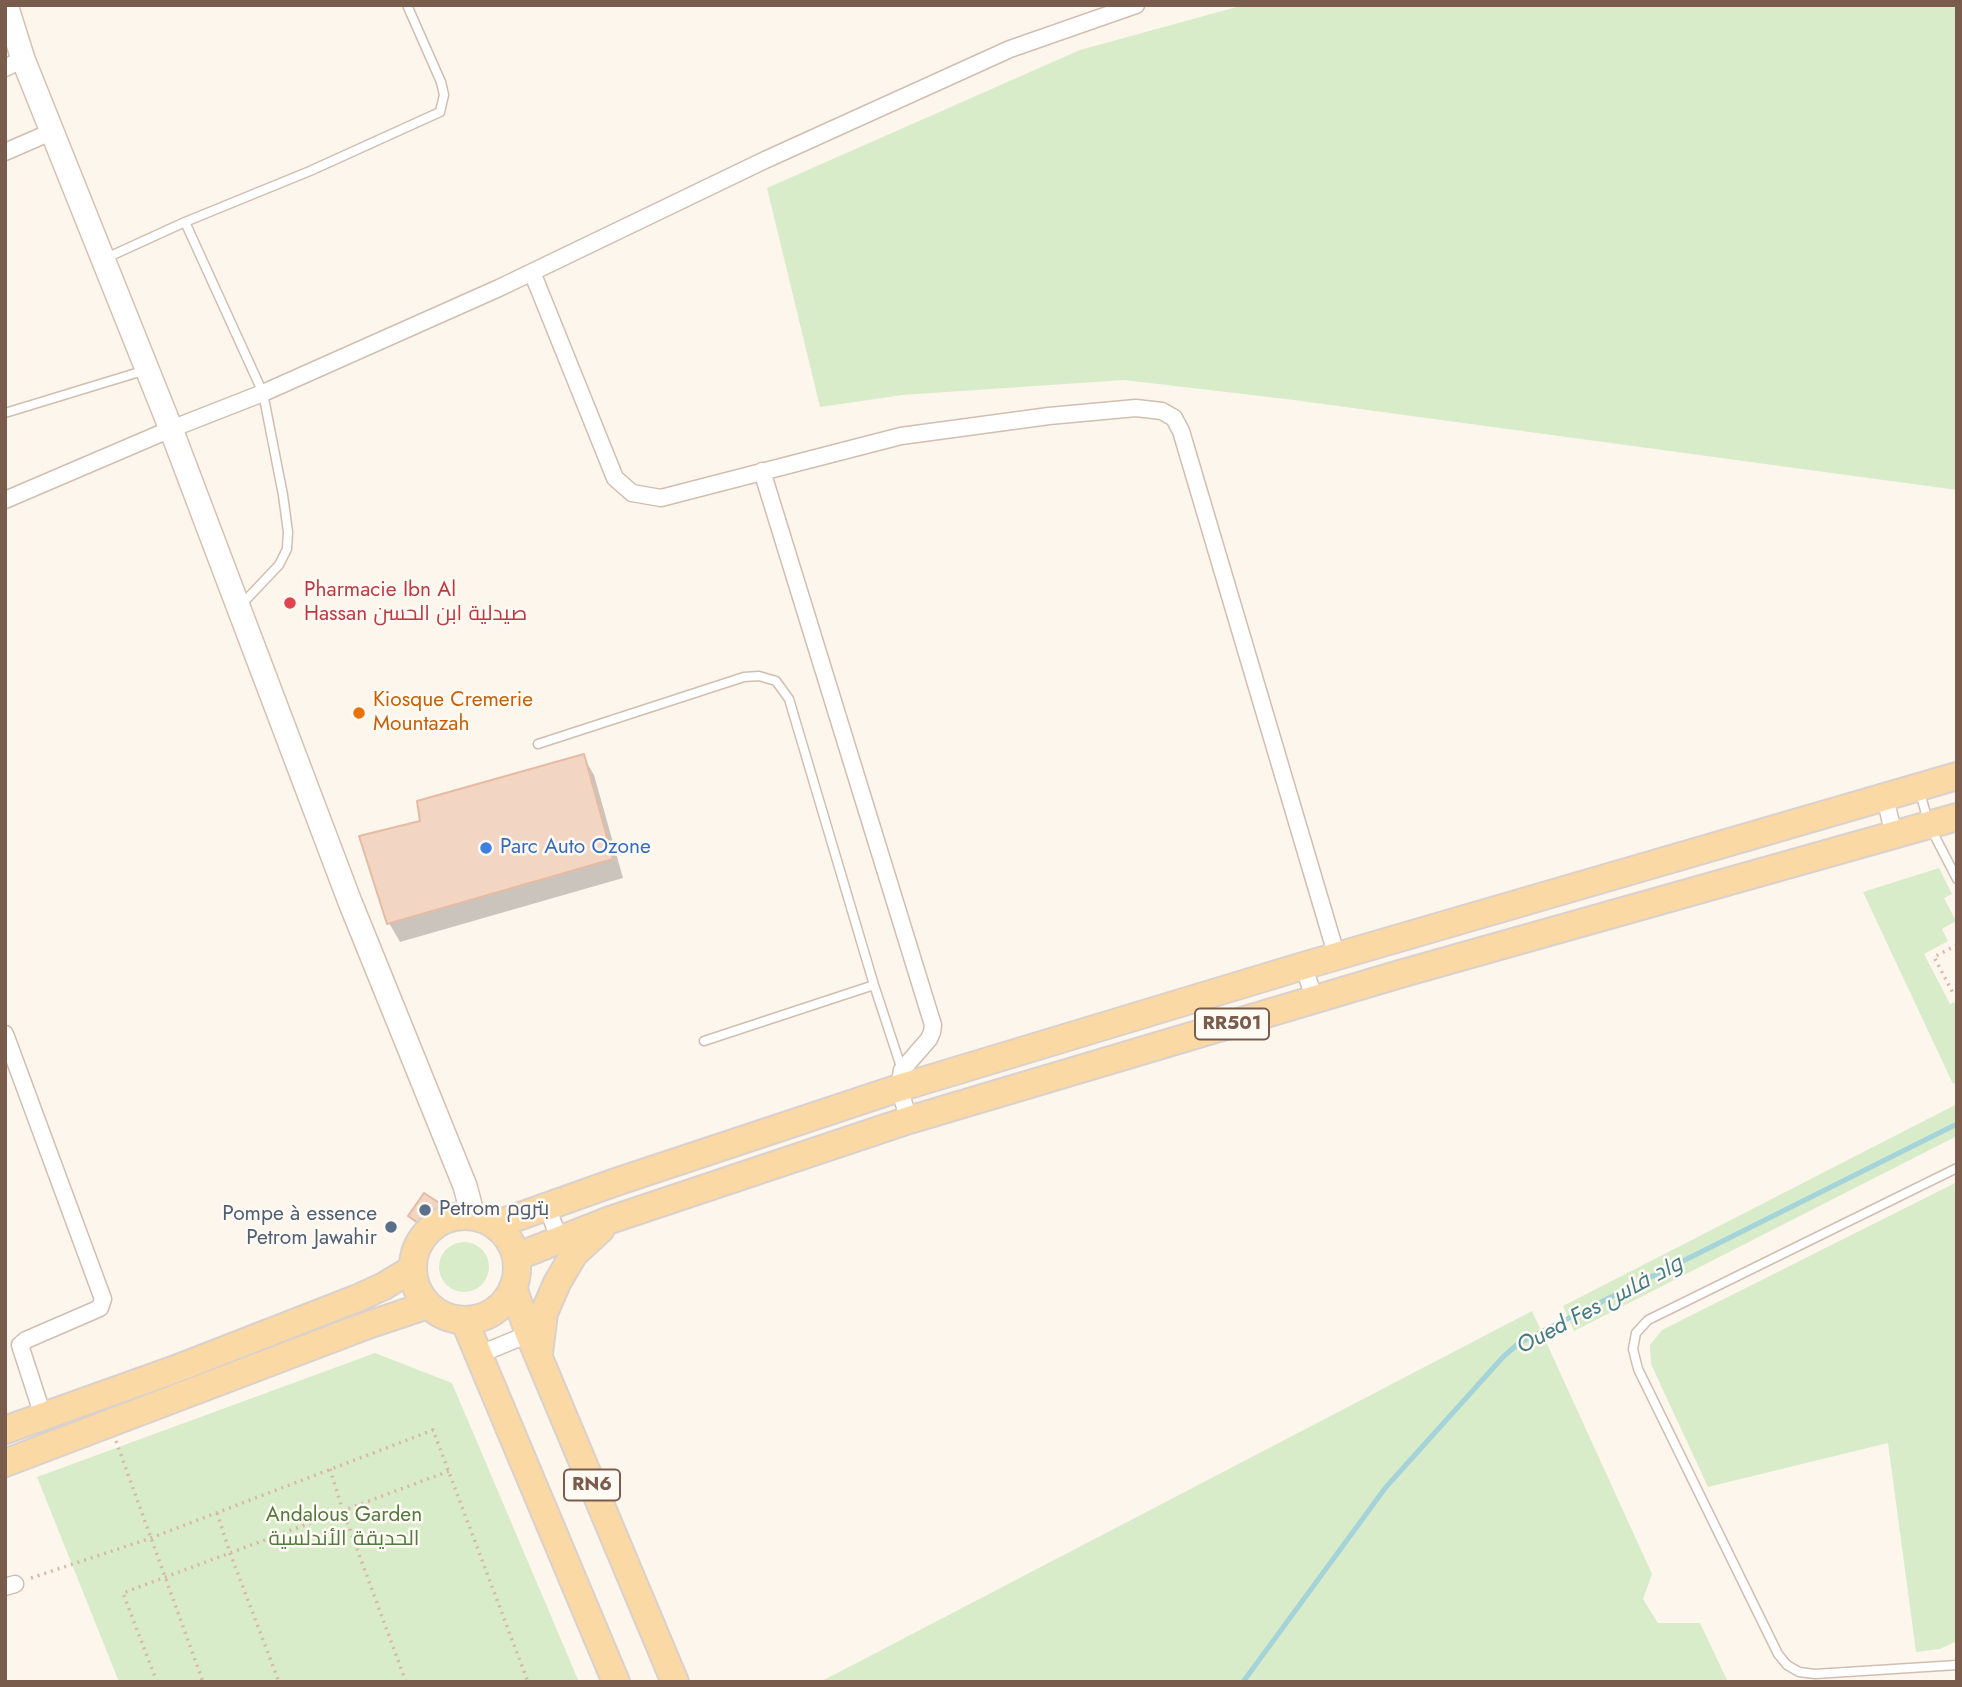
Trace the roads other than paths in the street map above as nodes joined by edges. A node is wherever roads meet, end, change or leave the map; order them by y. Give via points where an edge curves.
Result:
1 (6, 5) edge
2 (407, 5) edge
3 (1136, 5) edge
4 (14, 64) edge
5 (51, 132) junction
6 (5, 152) edge
7 (185, 222) junction
8 (102, 260) junction
9 (532, 272) junction
10 (148, 369) junction
11 (263, 393) junction
12 (5, 413) edge
13 (171, 429) junction
14 (762, 471) junction
15 (5, 500) edge
16 (239, 607) junction
17 (538, 744) dead end
18 (1957, 776) edge
19 (1919, 788) junction
20 (1885, 798) junction
21 (1957, 817) edge
22 (1929, 825) junction
23 (1894, 835) junction
24 (1957, 879) edge
25 (1385, 943) junction
26 (1337, 957) junction
27 (1303, 966) junction
28 (1400, 974) junction
29 (874, 985) junction
30 (1315, 999) junction
31 (5, 1034) edge
32 (704, 1041) dead end
33 (901, 1079) junction
34 (909, 1120) junction
35 (1957, 1168) edge
36 (547, 1206) junction
37 (610, 1220) junction
38 (484, 1221) junction
39 (559, 1239) junction
40 (516, 1257) junction
41 (412, 1269) junction
42 (513, 1287) junction
43 (358, 1298) junction
44 (428, 1305) junction
45 (464, 1320) junction
46 (368, 1325) junction
47 (534, 1346) junction
48 (480, 1354) junction
49 (43, 1416) junction
50 (5, 1430) edge
51 (5, 1463) edge
52 (1957, 1665) edge
53 (616, 1682) edge
54 (676, 1682) edge

1 - 4 street
2 - 7 lane via 441,82 440,113
3 - 9 street via 1010,49
4 - 5 street
5 - 6 street
5 - 8 street
7 - 8 lane
7 - 11 lane
8 - 10 street
9 - 11 street
9 - 14 street via 615,478 632,493 660,498
10 - 12 lane
10 - 13 street
11 - 13 street
11 - 16 lane via 288,532 287,549 279,565
13 - 15 street
13 - 16 street
14 - 26 street via 901,436 1049,416 1136,408 1162,411 1174,418
14 - 33 street via 933,1025 929,1039
16 - 38 street via 349,902 465,1186
17 - 29 lane via 744,677 776,681 789,699
18 - 19 main road, RR501
19 - 20 main road, RR501
19 - 22 lane
20 - 23 street
20 - 25 main road, RR501
21 - 22 main road, RR501
22 - 23 main road, RR501
22 - 24 lane
23 - 28 main road, RR501
25 - 26 main road, RR501
25 - 28 main road
26 - 27 main road, RR501
27 - 30 street
27 - 33 main road, RR501
28 - 30 main road, RR501
29 - 32 lane
29 - 33 lane
30 - 34 main road, RR501
31 - 49 street via 103,1298 100,1307 20,1345
33 - 34 street
33 - 36 main road, RR501
34 - 37 main road, RR501
35 - 52 lane via 1648,1320 1636,1333 1633,1349 1644,1380 1787,1665 1815,1674
36 - 38 main road, RR501
36 - 39 street
37 - 39 main road, RR501
37 - 47 main road via 574,1254 556,1283
38 - 40 main road via 508,1239
38 - 41 main road via 447,1219 435,1224 418,1244
39 - 40 main road, RR501
40 - 42 main road, RN6
41 - 43 main road
41 - 44 main road
42 - 45 main road via 494,1311
42 - 47 main road, RN6
43 - 46 street
43 - 49 main road
44 - 45 main road
44 - 46 main road
45 - 48 main road, RN6
46 - 51 main road
47 - 48 street
47 - 54 main road, RN6
48 - 53 main road, RN6
49 - 50 main road

